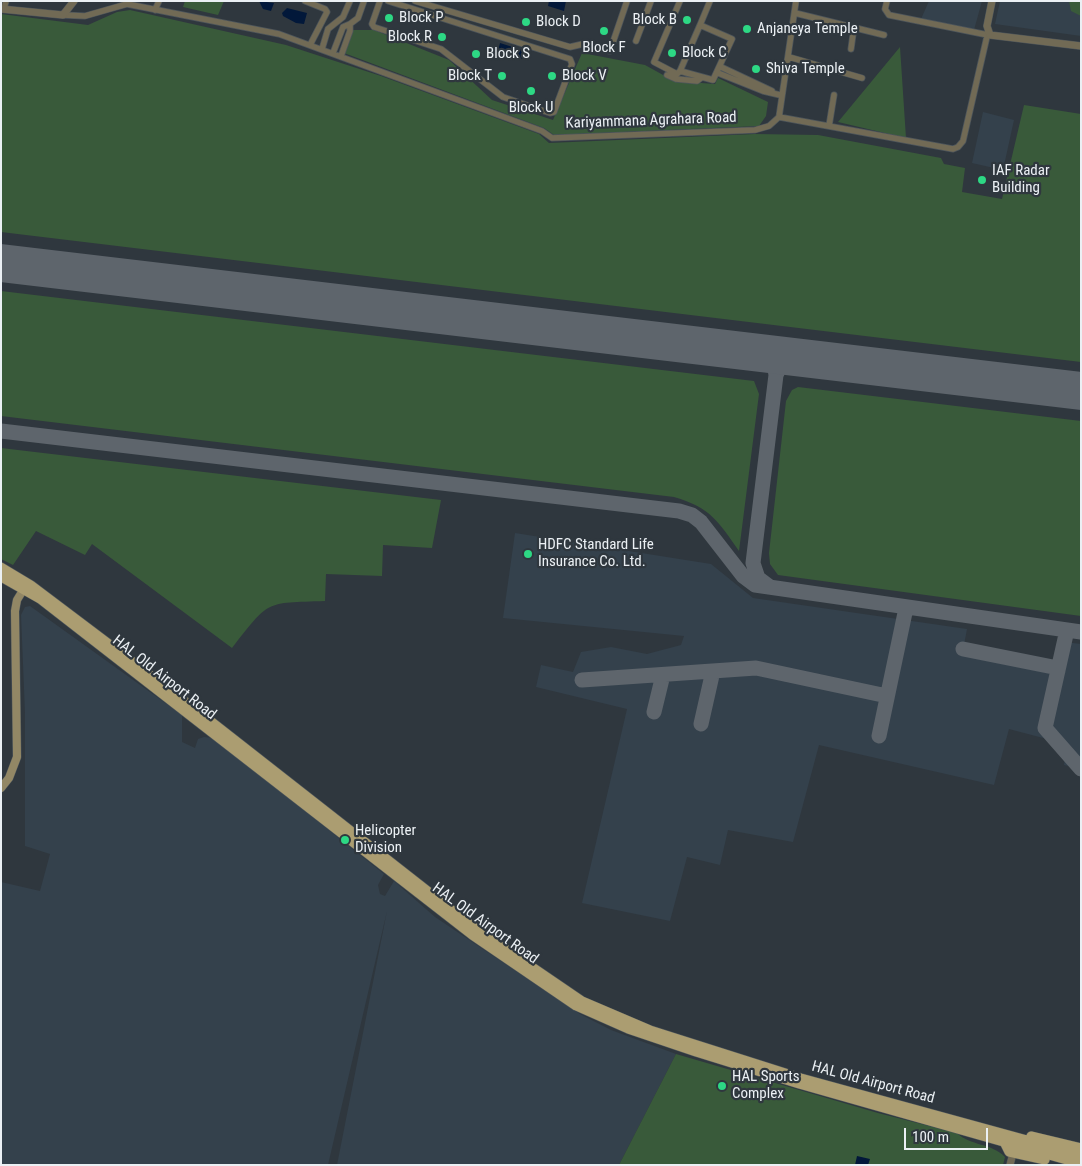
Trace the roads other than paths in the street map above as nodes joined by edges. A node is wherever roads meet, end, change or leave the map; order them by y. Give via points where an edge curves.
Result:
1 (74, 1) edge
2 (159, 1) edge
3 (305, 1) edge
4 (350, 1) edge
5 (364, 1) edge
6 (380, 1) edge
7 (388, 1) edge
8 (415, 1) edge
9 (627, 1) edge
10 (652, 1) edge
11 (680, 1) edge
12 (710, 1) edge
13 (796, 1) edge
14 (888, 1) edge
15 (992, 1) edge
16 (137, 3) edge
17 (427, 3) edge
18 (117, 4) edge
19 (4, 6) edge
20 (155, 10) junction
21 (795, 13) junction
22 (63, 15) junction
23 (322, 24) junction
24 (350, 24) junction
25 (700, 25) junction
26 (854, 27) junction
27 (328, 29) junction
28 (988, 34) junction
29 (884, 35) dead end
30 (636, 41) dead end
31 (310, 45) junction
32 (1081, 46) edge
33 (851, 49) dead end
34 (322, 50) junction
35 (333, 53) junction
36 (341, 56) junction
37 (789, 57) junction
38 (719, 70) junction
39 (680, 71) junction
40 (667, 75) dead end
41 (701, 78) junction
42 (862, 78) dead end
43 (780, 95) junction
44 (834, 95) dead end
45 (778, 118) junction
46 (829, 126) junction
47 (1, 568) edge
48 (1, 577) edge
49 (26, 586) junction
50 (1, 788) edge
51 (468, 928) junction
52 (1006, 1139) junction
53 (1081, 1148) edge
54 (1013, 1153) junction
55 (1081, 1155) edge
56 (1081, 1164) edge
57 (1010, 1165) edge
58 (1062, 1165) edge

1 - 22 street
2 - 20 street
3 - 23 street via 327,12
4 - 27 street via 343,17
5 - 24 street via 358,18
6 - 7 street via 372,24 374,27 441,49 503,97 554,112 572,64 570,60
8 - 17 street
9 - 17 street via 610,50 583,44 570,47
10 - 30 street
11 - 39 street via 654,62 677,74
12 - 25 street
13 - 21 street
14 - 28 street via 885,9 889,15
15 - 28 street
16 - 18 street, Kariyammana Agrahara Road
16 - 20 street, Kariyammana Agrahara Road
18 - 22 street, Kariyammana Agrahara Road via 85,16
19 - 22 street, Kariyammana Agrahara Road
20 - 31 street, Kariyammana Agrahara Road via 279,34
21 - 26 street
21 - 37 street
23 - 27 street
23 - 31 street
24 - 35 street via 343,27
24 - 36 street
25 - 38 street via 732,39
25 - 39 street
26 - 29 street
26 - 33 street
27 - 34 street
28 - 32 street
28 - 46 street via 963,141 958,147
31 - 34 street, Kariyammana Agrahara Road
34 - 35 street, Kariyammana Agrahara Road
35 - 36 street, Kariyammana Agrahara Road
36 - 45 street, Kariyammana Agrahara Road via 556,138 755,130 769,126
37 - 42 street
37 - 43 street
38 - 41 street via 713,80
38 - 43 street via 763,91
39 - 41 street
40 - 41 street via 697,81
43 - 45 street
44 - 46 street
45 - 46 street
47 - 49 main road
48 - 49 main road
49 - 50 main road via 15,612 17,757 9,778
49 - 51 main road, HAL Old Airport Road
49 - 51 main road, HAL Old Airport Road via 38,591 198,711
51 - 52 main road, HAL Old Airport Road via 576,1006 628,1029 799,1084
52 - 53 main road via 1015,1134
52 - 54 main road via 1009,1152
52 - 55 main road
52 - 56 main road
54 - 57 street
54 - 58 main road

